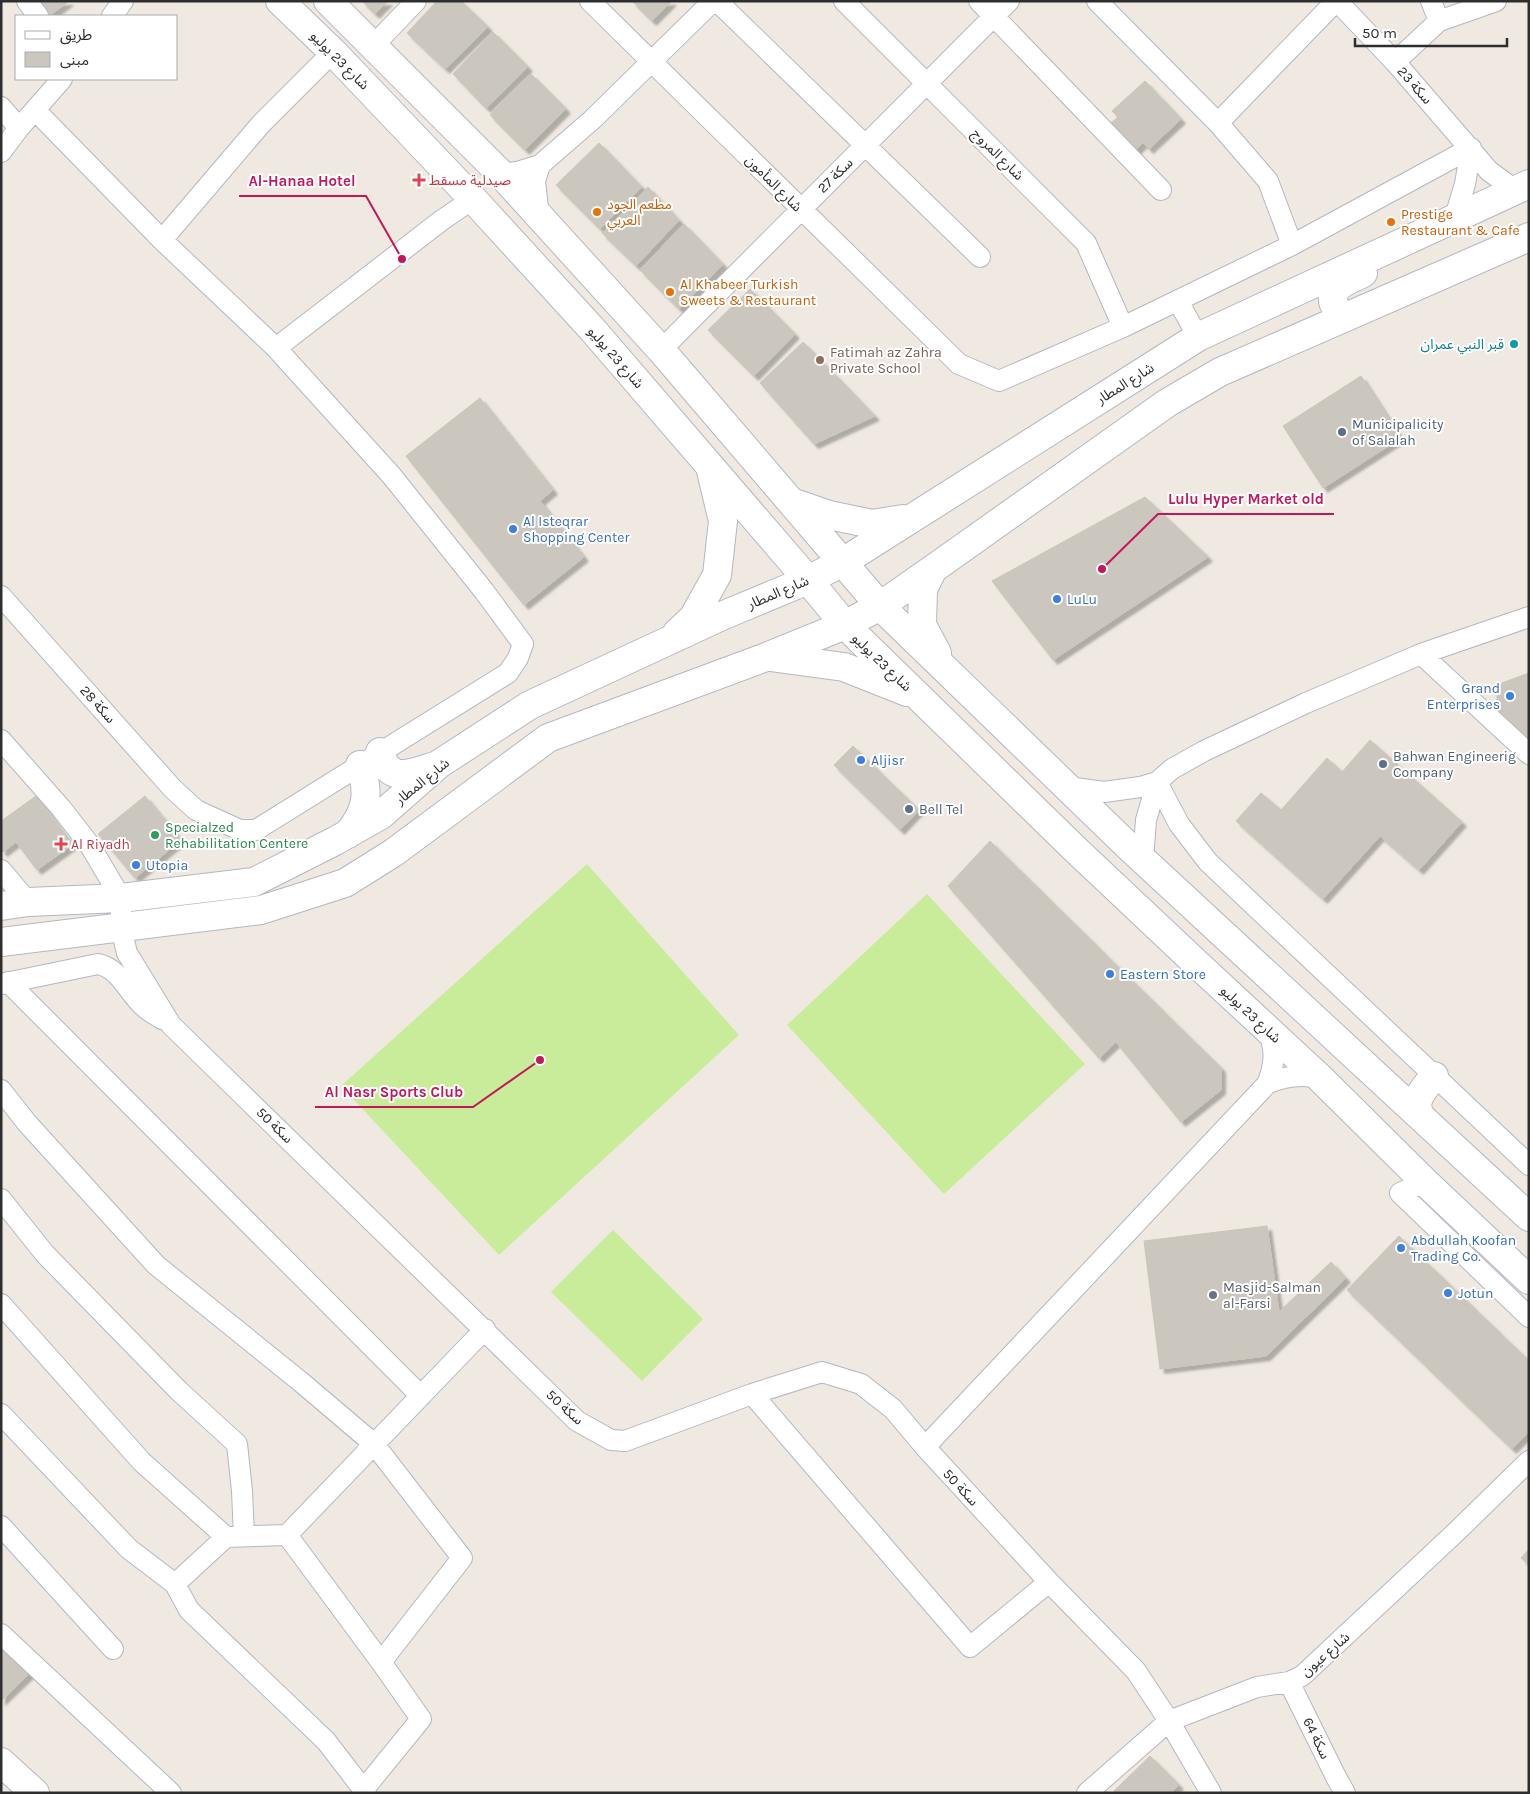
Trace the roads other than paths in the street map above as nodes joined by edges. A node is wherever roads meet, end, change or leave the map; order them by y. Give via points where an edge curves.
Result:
1 (27, 1) edge
2 (280, 1) edge
3 (328, 1) edge
4 (416, 1) edge
5 (590, 1) edge
6 (715, 1) edge
7 (844, 1) edge
8 (978, 1) edge
9 (1009, 1) edge
10 (1098, 1) edge
11 (1431, 1) edge
12 (1496, 1) edge
13 (1343, 3) edge
14 (37, 15) edge
15 (994, 16) junction
16 (1439, 21) junction
17 (374, 46) junction
18 (333, 52) junction
19 (1395, 62) junction
20 (652, 63) junction
21 (61, 80) edge
22 (926, 82) junction
23 (1, 107) edge
24 (35, 110) junction
25 (1218, 123) junction
26 (19, 128) junction
27 (865, 145) junction
28 (1471, 148) junction
29 (1, 152) edge
30 (540, 165) junction
31 (501, 174) junction
32 (1522, 187) edge
33 (1161, 190) dead end
34 (473, 199) junction
35 (801, 210) junction
36 (539, 217) junction
37 (1455, 217) junction
38 (1423, 232) junction
39 (1529, 237) edge
40 (162, 240) junction
41 (1292, 245) junction
42 (980, 257) dead end
43 (1178, 301) junction
44 (1346, 317) junction
45 (1123, 327) junction
46 (1198, 337) junction
47 (276, 348) junction
48 (661, 350) junction
49 (710, 467) junction
50 (792, 503) junction
51 (911, 517) junction
52 (843, 562) junction
53 (933, 569) junction
54 (808, 580) junction
55 (1, 596) edge
56 (880, 606) junction
57 (1529, 617) edge
58 (844, 625) junction
59 (672, 638) junction
60 (1421, 654) junction
61 (766, 657) junction
62 (947, 672) junction
63 (919, 698) junction
64 (1, 740) edge
65 (1529, 754) edge
66 (370, 759) junction
67 (439, 764) junction
68 (1158, 782) junction
69 (1068, 787) junction
70 (348, 834) junction
71 (1143, 860) junction
72 (1, 870) edge
73 (121, 898) junction
74 (28, 902) junction
75 (1, 906) edge
76 (122, 928) junction
77 (1, 942) edge
78 (5, 983) edge
79 (171, 1025) junction
80 (1268, 1030) junction
81 (1434, 1076) junction
82 (1320, 1078) junction
83 (1267, 1084) junction
84 (1, 1090) edge
85 (1420, 1115) junction
86 (1529, 1165) edge
87 (1425, 1182) junction
88 (1, 1199) edge
89 (1529, 1216) edge
90 (1529, 1280) edge
91 (1, 1304) edge
92 (1529, 1317) edge
93 (485, 1329) junction
94 (752, 1394) junction
95 (421, 1396) junction
96 (1, 1414) edge
97 (374, 1444) junction
98 (925, 1447) junction
99 (1529, 1461) edge
100 (1, 1526) edge
101 (235, 1536) junction
102 (286, 1536) junction
103 (1049, 1582) junction
104 (175, 1584) junction
105 (1, 1634) edge
106 (113, 1650) dead end
107 (381, 1662) junction
108 (1289, 1682) junction
109 (1169, 1721) junction
110 (1, 1762) edge
111 (365, 1791) edge
112 (35, 1793) edge
113 (171, 1793) edge
114 (1087, 1793) edge
115 (1211, 1793) edge
116 (1346, 1793) edge

1 - 14 street
2 - 18 main road, شارع 23 يوليو
3 - 17 main road
4 - 17 street
5 - 20 street, شارع المأمون
6 - 20 street
6 - 27 street
7 - 22 street, شارع المروج
8 - 15 street
9 - 15 street, سكة 27
10 - 25 street
11 - 16 street
12 - 16 street
13 - 19 street, 23 سكة
13 - 25 street
15 - 22 street, سكة 27
15 - 33 street
16 - 19 street
17 - 31 main road
18 - 34 main road, شارع 23 يوليو
18 - 40 street via 261,124
19 - 28 street, 23 سكة
20 - 30 street
20 - 35 street, شارع المأمون
21 - 24 street
22 - 27 street, سكة 27
22 - 45 street, شارع المروج via 1086,243
23 - 26 street
24 - 26 street
24 - 40 street
25 - 41 street via 1268,181
26 - 29 street
27 - 35 street, سكة 27
27 - 42 street
28 - 32 street, 23 سكة via 1490,171
28 - 37 street
28 - 41 street
30 - 31 street
30 - 36 street via 535,181
31 - 36 main road
32 - 37 main road, شارع المطار
34 - 47 street
34 - 49 main road, شارع 23 يوليو via 592,329
35 - 45 street, شارع المأمون via 959,364 998,381
35 - 48 street, سكة 27
36 - 48 main road
37 - 38 main road, شارع المطار
38 - 44 main road via 1404,250 1338,287 1333,295 1333,304
38 - 46 main road, شارع المطار
39 - 44 main road
40 - 47 street
41 - 43 street
43 - 45 street
43 - 46 street
44 - 53 main road via 1220,372 1166,403
46 - 51 main road, شارع المطار
47 - 66 street, سكة 28 via 391,475 523,644 508,673
48 - 50 main road
49 - 54 main road, شارع 23 يوليو
49 - 59 main road via 723,521 717,575 693,618
50 - 51 main road via 829,516 872,524
50 - 52 main road
51 - 52 main road, شارع المطار
52 - 54 main road, شارع المطار
52 - 56 main road
53 - 56 main road
53 - 62 main road via 923,589 922,625
54 - 58 main road, شارع 23 يوليو
54 - 59 main road, شارع المطار
55 - 66 street, سكة 28 via 173,789 196,810 240,830 256,830
56 - 58 main road
56 - 62 main road
57 - 60 street
58 - 61 main road
58 - 63 main road, شارع 23 يوليو
59 - 67 main road, شارع المطار via 530,705
60 - 65 street
60 - 68 street via 1204,751
61 - 63 main road via 844,667
61 - 76 main road via 548,738 393,853 345,883 261,910
62 - 69 main road
63 - 80 main road, شارع 23 يوليو
64 - 73 street via 89,844
66 - 67 main road via 405,775
66 - 70 main road via 365,779 364,809
67 - 70 main road, شارع المطار via 381,815
68 - 69 street via 1104,792
68 - 71 street via 1146,820
68 - 81 street via 1179,824 1208,862
69 - 71 main road
70 - 73 main road, شارع المطار via 254,882
71 - 85 main road
72 - 74 street
73 - 74 main road, شارع المطار
73 - 76 street, سكة 50
74 - 75 main road, شارع المطار
76 - 77 main road
76 - 79 street, سكة 50 via 127,953
78 - 79 street via 98,964 106,966 143,1007
78 - 95 street
79 - 93 street, سكة 50
80 - 82 main road, شارع 23 يوليو
80 - 83 street via 1274,1063
81 - 85 main road via 1419,1096 1416,1108
81 - 86 street
82 - 83 street via 1293,1076
82 - 87 main road, شارع 23 يوليو
83 - 98 street
84 - 97 street via 27,1124 156,1265
85 - 89 main road
87 - 90 main road, شارع 23 يوليو
87 - 92 street via 1400,1193
88 - 101 street via 44,1254 179,1391 237,1444 242,1491
91 - 101 street via 142,1462
93 - 94 street, سكة 50 via 577,1421 611,1440 625,1441
93 - 95 street
94 - 98 street, سكة 50 via 822,1372 839,1376 861,1384 893,1409
94 - 103 street via 970,1647
95 - 97 street
96 - 104 street via 129,1549
97 - 102 street
97 - 107 street via 462,1558
98 - 103 street, سكة 50
99 - 108 street, شارع عيون via 1313,1667
100 - 106 street
101 - 102 street
101 - 104 street
102 - 107 street
103 - 109 street, سكة 50 via 1136,1671
104 - 111 street via 189,1610 326,1741
105 - 113 street
107 - 111 street via 420,1719
108 - 109 street, شارع عيون via 1258,1687
108 - 116 street, سكة 64
109 - 114 street, شارع عيون
109 - 115 street, سكة 50
110 - 112 main road

